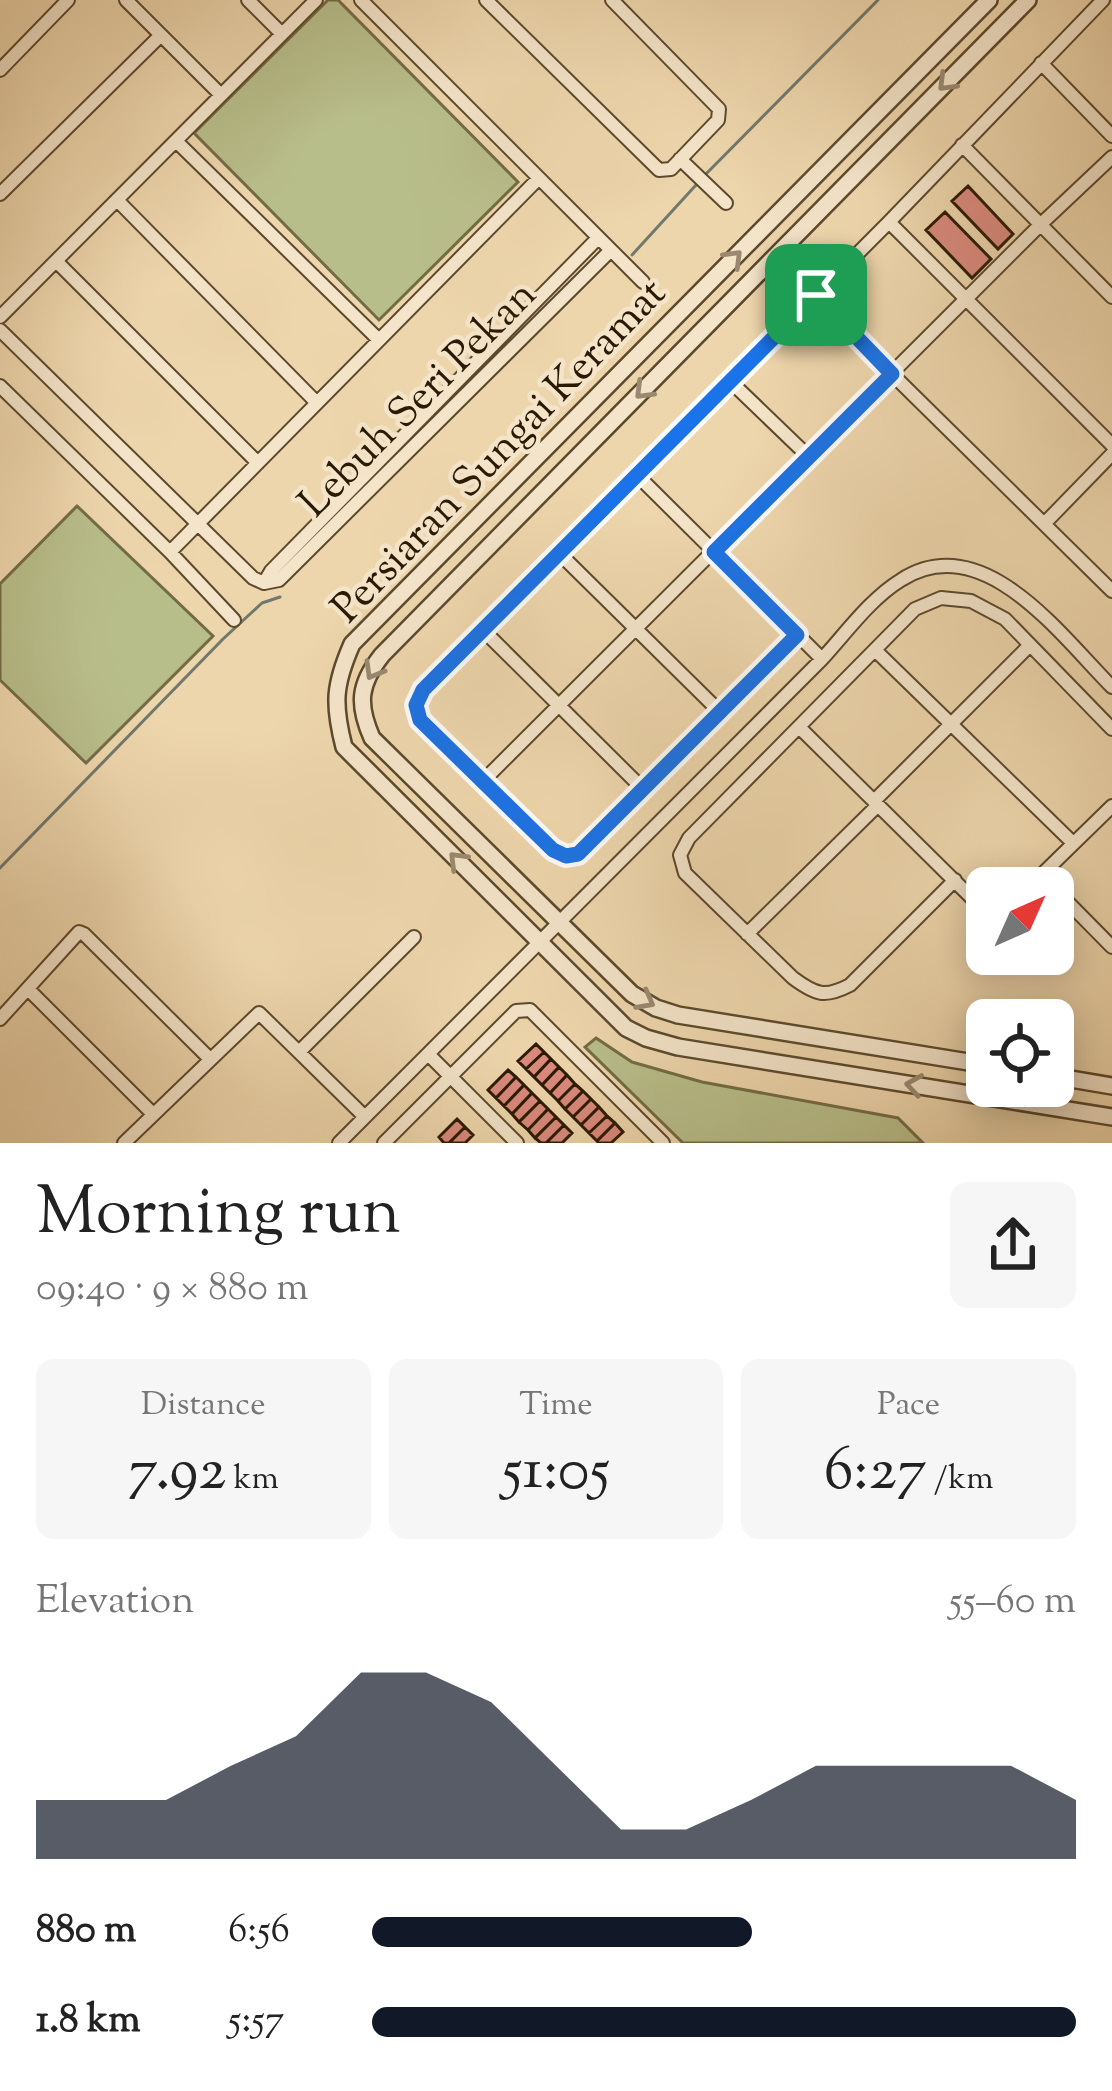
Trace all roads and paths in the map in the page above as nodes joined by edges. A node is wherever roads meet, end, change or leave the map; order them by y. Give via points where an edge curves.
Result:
1 (68, 0) edge
2 (126, 0) edge
3 (248, 0) edge
4 (316, 0) edge
5 (361, 0) edge
6 (486, 0) edge
7 (612, 0) edge
8 (989, 0) edge
9 (1028, 0) edge
10 (1108, 2) edge
11 (282, 34) junction
12 (161, 35) junction
13 (1041, 62) junction
14 (0, 70) edge
15 (221, 95) junction
16 (1112, 136) edge
17 (176, 141) junction
18 (962, 145) junction
19 (1112, 157) edge
20 (680, 159) junction
21 (539, 178) junction
22 (0, 194) edge
23 (117, 200) junction
24 (726, 203) dead end
25 (889, 222) junction
26 (1040, 225) junction
27 (598, 238) junction
28 (611, 250) junction
29 (56, 261) junction
30 (643, 282) dead end
31 (816, 295) junction
32 (1112, 297) edge
33 (966, 301) junction
34 (0, 317) edge
35 (0, 330) edge
36 (379, 340) junction
37 (892, 374) junction
38 (730, 381) junction
39 (0, 386) edge
40 (317, 403) junction
41 (1112, 445) edge
42 (1112, 454) edge
43 (809, 457) junction
44 (258, 463) junction
45 (637, 475) junction
46 (1044, 524) junction
47 (197, 525) junction
48 (170, 552) junction
49 (714, 552) junction
50 (560, 553) junction
51 (264, 583) junction
52 (1112, 591) edge
53 (234, 620) dead end
54 (636, 629) junction
55 (483, 630) junction
56 (797, 635) junction
57 (1030, 645) junction
58 (875, 650) junction
59 (822, 659) junction
60 (1112, 687) edge
61 (558, 706) junction
62 (720, 712) junction
63 (952, 725) junction
64 (799, 727) junction
65 (1112, 729) edge
66 (483, 782) junction
67 (643, 789) junction
68 (876, 803) junction
69 (1112, 806) edge
70 (1073, 843) junction
71 (1049, 867) edge
72 (955, 880) junction
73 (966, 891) edge
74 (1074, 908) edge
75 (559, 924) junction
76 (747, 934) junction
77 (414, 937) dead end
78 (540, 942) junction
79 (1112, 947) edge
80 (28, 989) junction
81 (0, 1018) edge
82 (300, 1051) junction
83 (428, 1054) junction
84 (210, 1059) junction
85 (966, 1062) edge
86 (451, 1077) junction
87 (1074, 1080) edge
88 (1112, 1086) edge
89 (153, 1114) junction
90 (365, 1117) junction
91 (1112, 1117) edge
92 (124, 1143) edge
93 (339, 1143) edge
94 (384, 1143) edge
95 (517, 1143) edge
96 (662, 1143) edge

1 - 14 street
2 - 12 street
3 - 11 street
4 - 11 street
5 - 21 street
6 - 20 street via 659,170
7 - 20 street via 719,109
78 -> 8 street, Persiaran Sungai Keramat via 344,747 334,712 337,677 352,644
9 -> 75 street, Persiaran Sungai Keramat via 369,671 363,719 372,738
10 - 13 street
11 - 15 street
12 - 15 street
12 - 22 street
13 - 16 street
13 - 18 street
15 - 17 street
17 - 23 street
17 - 36 street
18 - 25 street
18 - 26 street
19 - 26 street
20 - 24 street
21 - 27 street
21 - 36 street
23 - 29 street
23 - 40 street
25 - 31 street
25 - 33 street
26 - 32 street
26 - 33 street
27 - 28 street
27 - 51 street
28 - 30 street
28 - 51 street, Lebuh Seri Pekan via 279,580
29 - 34 street
29 - 44 street
31 - 37 street
31 - 38 street
33 - 37 street
33 - 41 street
35 - 47 street
36 - 40 street
37 - 43 street
37 - 46 street
38 - 43 street
38 - 45 street
39 - 48 street
40 - 44 street
42 - 46 street
43 - 49 street
44 - 47 street
45 - 49 street
45 - 50 street
46 - 52 street
47 - 48 street
47 - 51 street
48 - 53 street
49 - 54 street
49 - 56 street
50 - 54 street
50 - 55 street
54 - 61 street
54 - 62 street
55 - 61 street
55 - 66 street via 416,705 420,720
56 - 59 street
56 - 62 street
57 - 58 street via 971,601 941,598 915,609
57 - 63 street
57 - 65 street
58 - 63 street
58 - 64 street
59 - 60 street via 902,579 964,567 1019,594
59 - 75 street
61 - 66 street
61 - 67 street
62 - 67 street
63 - 68 street
63 - 70 street
64 - 68 street
64 - 76 street via 680,856 685,873
66 - 67 street via 566,856 578,854
68 - 72 street
68 - 76 street
69 - 70 street
70 - 71 street
72 - 73 street
72 - 76 street via 831,995 810,991
74 - 79 street
75 - 78 street
75 -> 85 street, Persiaran Sungai Keramat via 656,1008
77 - 82 street
78 - 83 street
91 -> 78 street, Persiaran Sungai Keramat via 646,1038 626,1028
80 - 81 street
80 - 84 street via 84,934
80 - 89 street
82 - 84 street via 260,1013
82 - 90 street
83 - 86 street
83 - 90 street
84 - 89 street
86 - 94 street
86 - 95 street
86 - 96 street via 517,1011 530,1010
87 - 88 street
89 - 92 street
90 - 93 street

